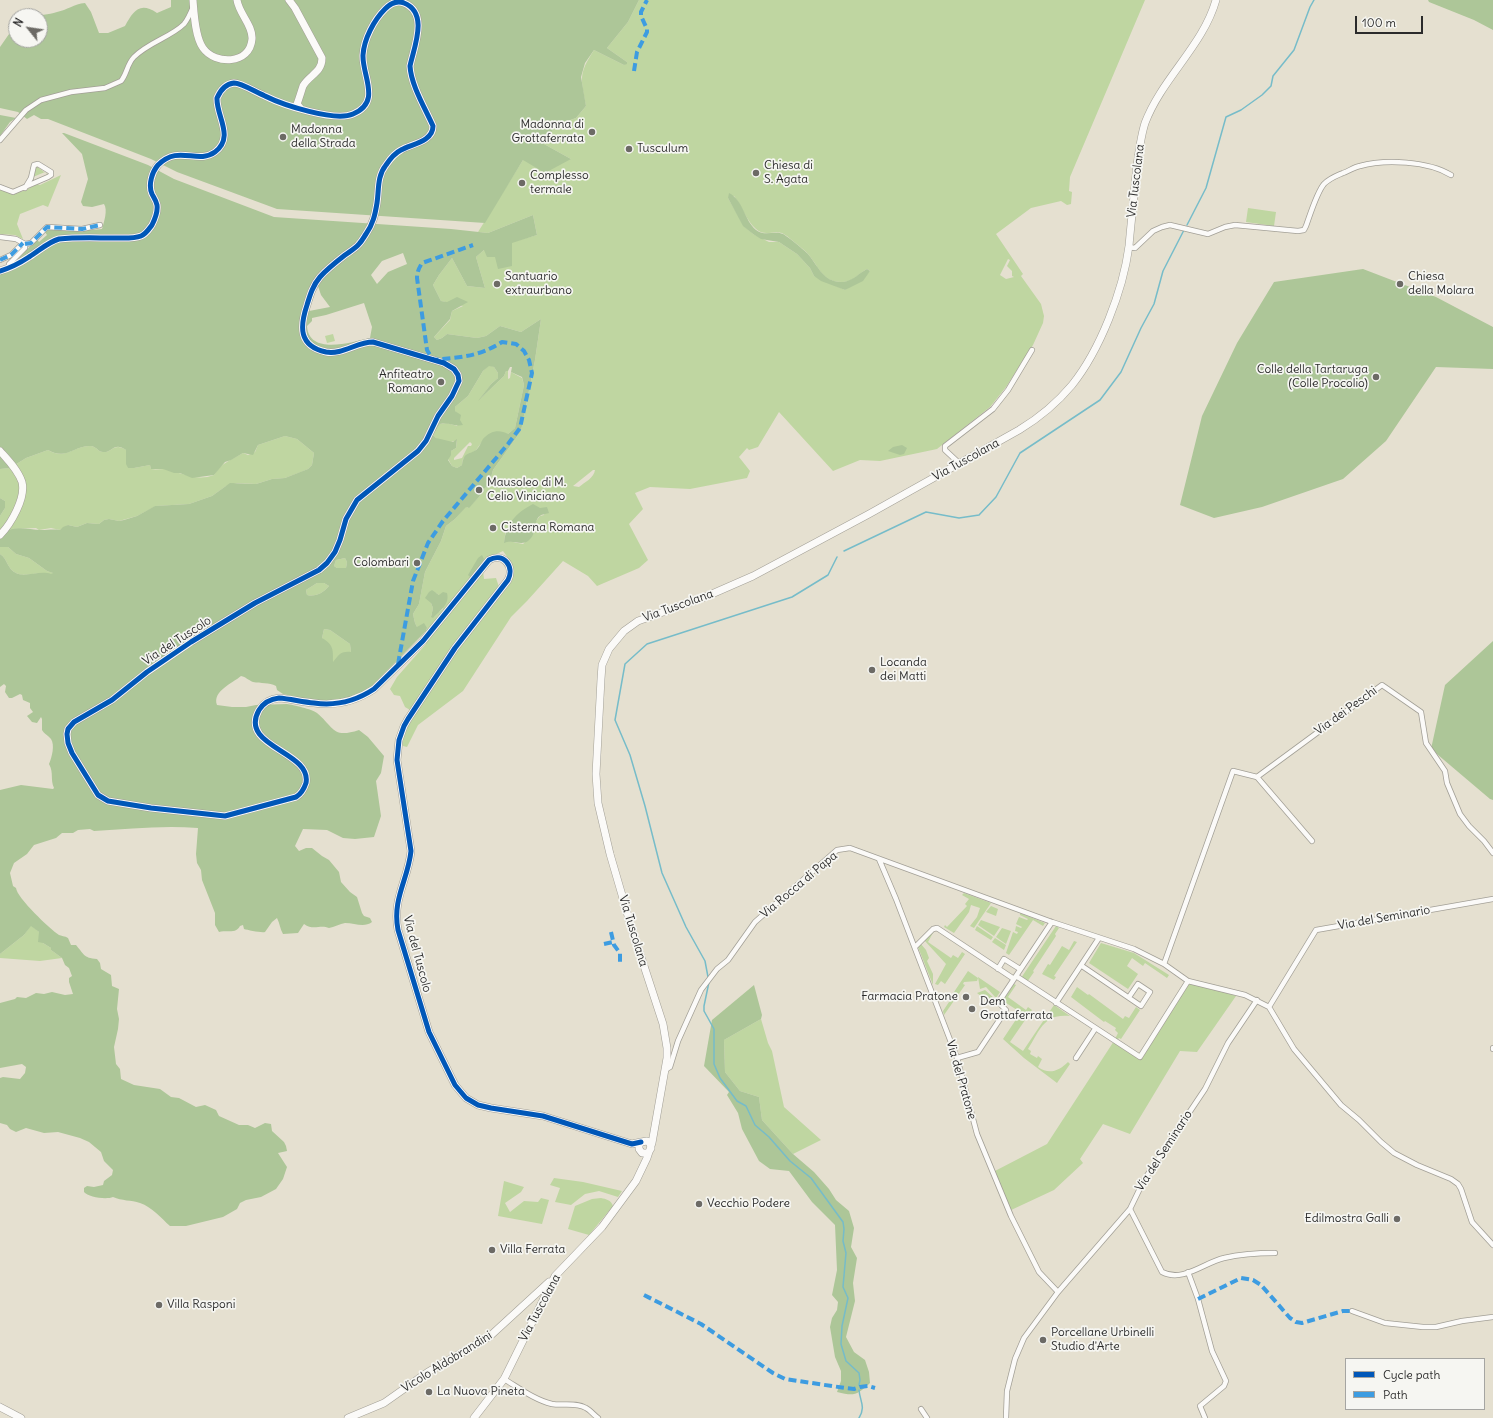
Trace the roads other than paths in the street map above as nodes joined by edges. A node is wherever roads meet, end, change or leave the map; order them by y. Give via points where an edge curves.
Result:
1 (237, 0) edge
2 (289, 0) edge
3 (1216, 0) edge
4 (193, 3) edge
5 (302, 92) junction
6 (290, 105) junction
7 (301, 109) junction
8 (311, 111) junction
9 (0, 140) edge
10 (1451, 175) dead end
11 (0, 187) edge
12 (25, 188) junction
13 (100, 225) dead end
14 (0, 237) edge
15 (24, 244) junction
16 (1128, 247) junction
17 (0, 260) edge
18 (9, 268) junction
19 (0, 270) edge
20 (1032, 350) dead end
21 (0, 451) edge
22 (960, 464) junction
23 (0, 536) edge
24 (1257, 777) junction
25 (1312, 841) dead end
26 (1493, 853) edge
27 (879, 859) junction
28 (1493, 899) edge
29 (1052, 922) junction
30 (1099, 938) junction
31 (915, 947) junction
32 (1164, 964) junction
33 (1082, 966) junction
34 (998, 969) junction
35 (1020, 969) junction
36 (1015, 978) junction
37 (1188, 981) junction
38 (1129, 997) junction
39 (1256, 1000) junction
40 (1056, 1003) junction
41 (1269, 1007) junction
42 (1095, 1029) junction
43 (957, 1058) junction
44 (1076, 1058) dead end
45 (665, 1070) junction
46 (654, 1133) junction
47 (642, 1142) junction
48 (632, 1144) junction
49 (651, 1149) junction
50 (640, 1151) junction
51 (645, 1163) junction
52 (1130, 1209) junction
53 (1493, 1245) edge
54 (1275, 1253) dead end
55 (1188, 1272) junction
56 (555, 1276) joint
57 (1058, 1292) junction
58 (543, 1293) junction
59 (1352, 1311) dead end
60 (1493, 1317) edge
61 (504, 1379) junction
62 (0, 1407) edge
63 (920, 1409) dead end
64 (20, 1418) edge
65 (348, 1418) edge
66 (474, 1418) edge
67 (598, 1418) edge
68 (927, 1418) edge
69 (1006, 1418) edge
70 (1205, 1418) edge

1 - 4 street via 238,7 250,28 252,39 246,54 235,59 214,57 203,48 198,38
2 - 5 street via 322,58 321,67 308,80
3 - 16 street, Via Tuscolana via 1204,27 1154,104 1144,126
4 - 9 street via 183,25 135,56 121,81 106,88 68,92 41,100 26,110
5 - 6 street
5 - 7 street via 297,104
5 - 8 street via 300,102
6 - 7 street, Via del Tuscolo
6 - 18 street, Via del Tuscolo via 240,84 228,85 217,98 224,128 222,144 210,155 172,156 157,167 151,180 151,190 157,206 156,213 152,225 144,234 129,238 60,239
7 - 8 street, Via del Tuscolo
8 - 48 street, Via del Tuscolo via 342,116 355,114 365,106 369,86 363,56 373,25 381,13 393,3 402,2 413,9 418,23 410,71 433,129 431,134 419,143 402,149 386,165 378,187 378,201 372,223 358,245 328,268 315,284 303,318 302,332 314,348 327,352 345,349 362,342 373,342 444,363 456,372 459,378 457,385 423,446 357,500 346,519 338,545 327,563 319,570 255,603 191,642 112,700 74,722 68,729 69,746 95,790 100,797 108,801 225,816 296,797 303,791 305,772 297,762 259,734 256,718 264,703 279,698 329,704 350,701 366,695 423,642 489,560 494,557 504,559 510,567 508,580 455,648 400,734 397,760 411,851 397,904 397,923 429,1032 455,1085 466,1098 478,1105 543,1116
10 - 16 street via 1432,167 1414,164 1361,165 1332,178 1323,186 1304,230 1285,231 1235,225 1205,233 1170,225 1153,231 1134,248
11 - 12 street via 13,192
12 - 12 street via 48,178 51,172 38,164 34,165
13 - 15 street via 82,229 48,227 31,243
14 - 15 street via 16,239
15 - 17 street
15 - 18 street via 25,248 9,264
16 - 22 street, Via Tuscolana via 1121,283 1110,315 1092,353 1073,383 1036,420
18 - 19 street, Via del Tuscolo
20 - 22 street via 1008,390 993,408 945,446 945,450
21 - 23 street via 22,482 17,511
22 - 45 street, Via Tuscolana via 753,576 705,597 638,620 619,636 606,655 600,692 596,774 598,803 631,926 663,1024 668,1048
24 - 25 street
24 - 26 street, Via dei Peschi via 1382,685 1421,712 1426,743 1445,771 1447,783 1460,814
24 - 32 street via 1233,771
27 - 29 street, Via Rocca di Papa
27 - 31 street, Via del Pratone
27 - 45 street, Via Rocca di Papa via 850,848 837,850 755,922 728,960 700,990 670,1067
28 - 41 street, Via del Seminario via 1316,930
29 - 30 street, Via Rocca di Papa
29 - 35 street
30 - 32 street, Via Rocca di Papa via 1134,949
30 - 33 street
31 - 34 street via 933,928 936,928
31 - 43 street, Via del Pratone
32 - 37 street, Via Rocca di Papa
33 - 38 street
33 - 40 street
34 - 35 street via 1004,959
34 - 36 street
35 - 36 street
36 - 40 street
36 - 43 street via 1000,1000 1001,1006 1006,1010 978,1052
37 - 39 street via 1242,994
37 - 42 street via 1140,1057
38 - 38 street via 1141,1006 1150,992 1138,984
39 - 41 street
39 - 52 street, Via del Seminario via 1228,1043 1204,1091 1144,1180
40 - 42 street
41 - 53 street via 1294,1049 1331,1094 1390,1150 1409,1162 1457,1182 1472,1222
42 - 44 street
43 - 57 street, Via del Pratone via 977,1134 1011,1216 1039,1272
45 - 46 street, Via Tuscolana
46 - 47 street
46 - 49 street, Via Tuscolana
47 - 48 street
47 - 49 street via 650,1143
47 - 50 street via 638,1146
48 - 50 street
49 - 50 street via 646,1153
49 - 51 street, Via Tuscolana
50 - 51 street
51 - 56 street, Via Tuscolana via 636,1181 602,1227
52 - 55 street via 1162,1272 1175,1275
52 - 57 street, Via del Seminario
54 - 55 street via 1222,1258
55 - 70 street via 1212,1351 1226,1381 1201,1404 1200,1408
56 - 58 street, Vicolo Aldobrandini
57 - 69 street, Via del Seminario via 1019,1348 1007,1391
58 - 61 street, Via Tuscolana
58 - 65 street, Vicolo Aldobrandini via 489,1338 428,1372 384,1404
59 - 60 street via 1388,1324 1423,1327
61 - 66 street, Via Tuscolana
61 - 67 street via 552,1404 582,1406
62 - 64 street
63 - 68 street

